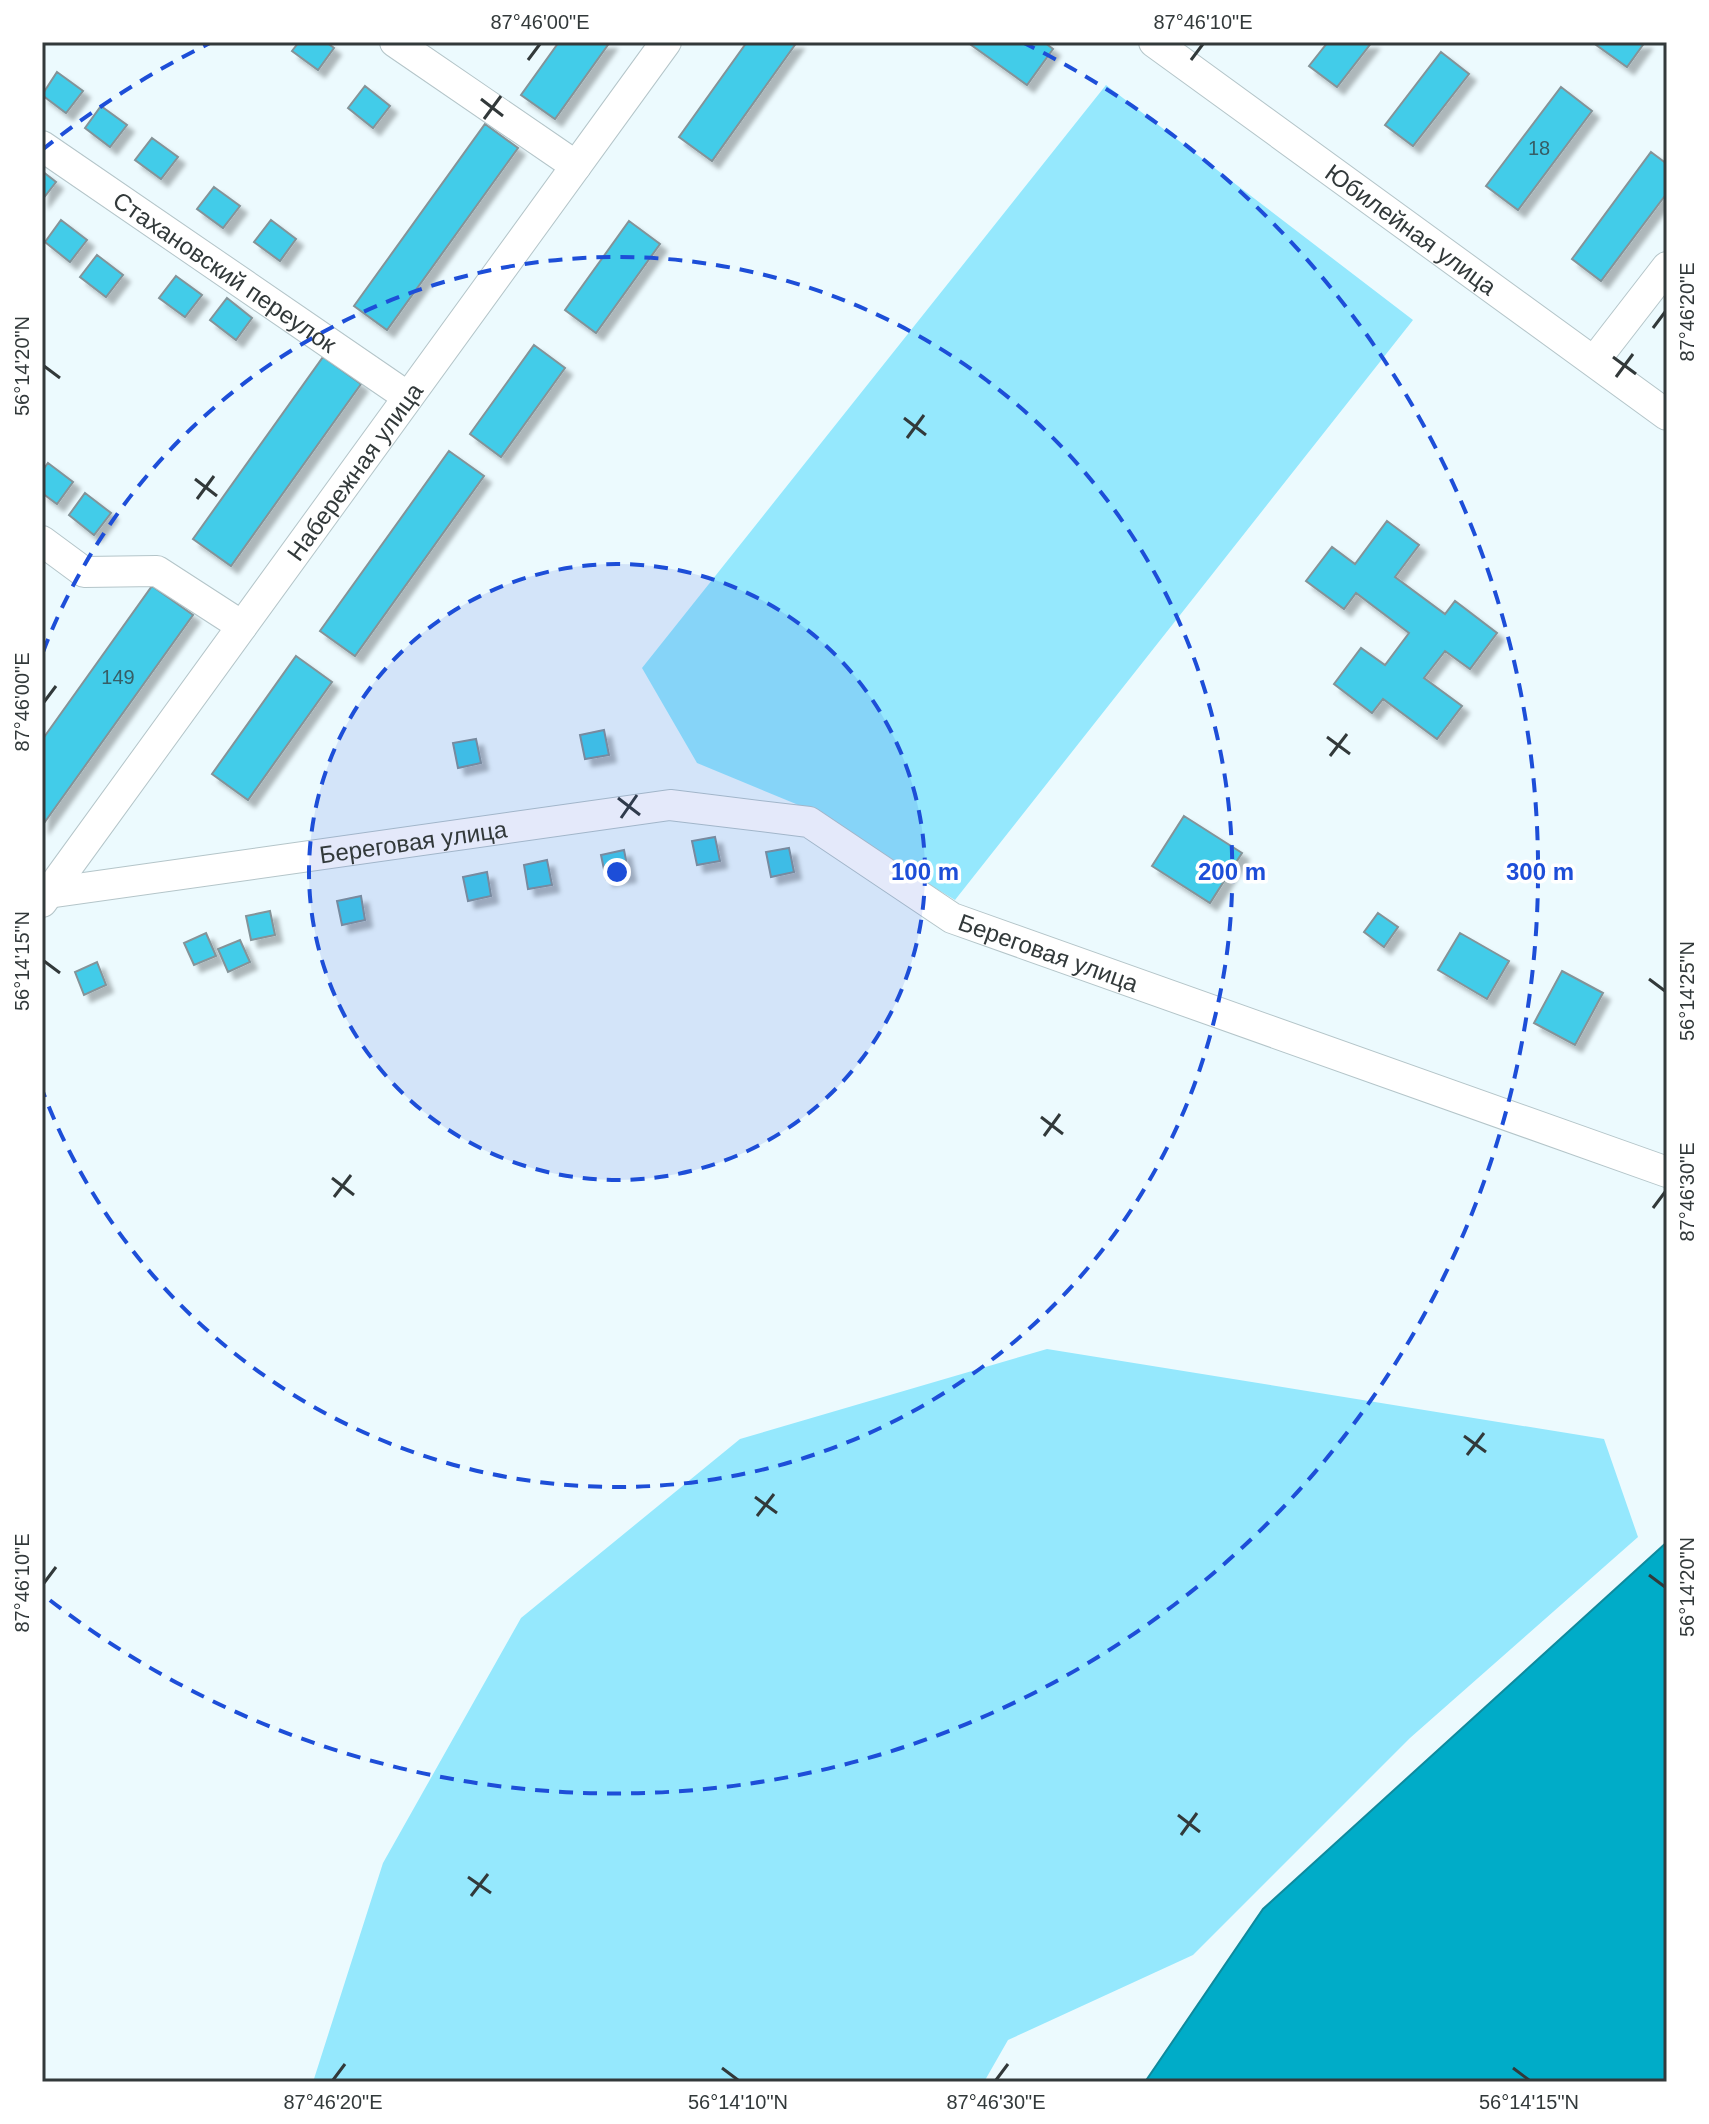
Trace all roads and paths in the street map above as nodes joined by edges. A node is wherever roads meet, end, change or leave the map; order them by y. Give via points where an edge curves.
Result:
1 (395, 42) edge
2 (666, 42) edge
3 (1154, 42) edge
4 (42, 146) edge
5 (576, 166) junction
6 (1667, 267) edge
7 (1595, 360) junction
8 (408, 397) junction
9 (1667, 415) edge
10 (42, 541) edge
11 (242, 626) junction
12 (44, 895) edge
13 (1667, 1172) edge

1 - 5 street
2 - 5 street, Набережная улица
3 - 7 street, Юбилейная улица
4 - 8 street, Стахановский переулок
5 - 8 street, Набережная улица
6 - 7 street
7 - 9 street, Юбилейная улица
8 - 11 street, Набережная улица
10 - 11 street via 84,572 157,571
11 - 12 street, Набережная улица
12 - 13 street, Береговая улица via 670,805 809,822 952,918

